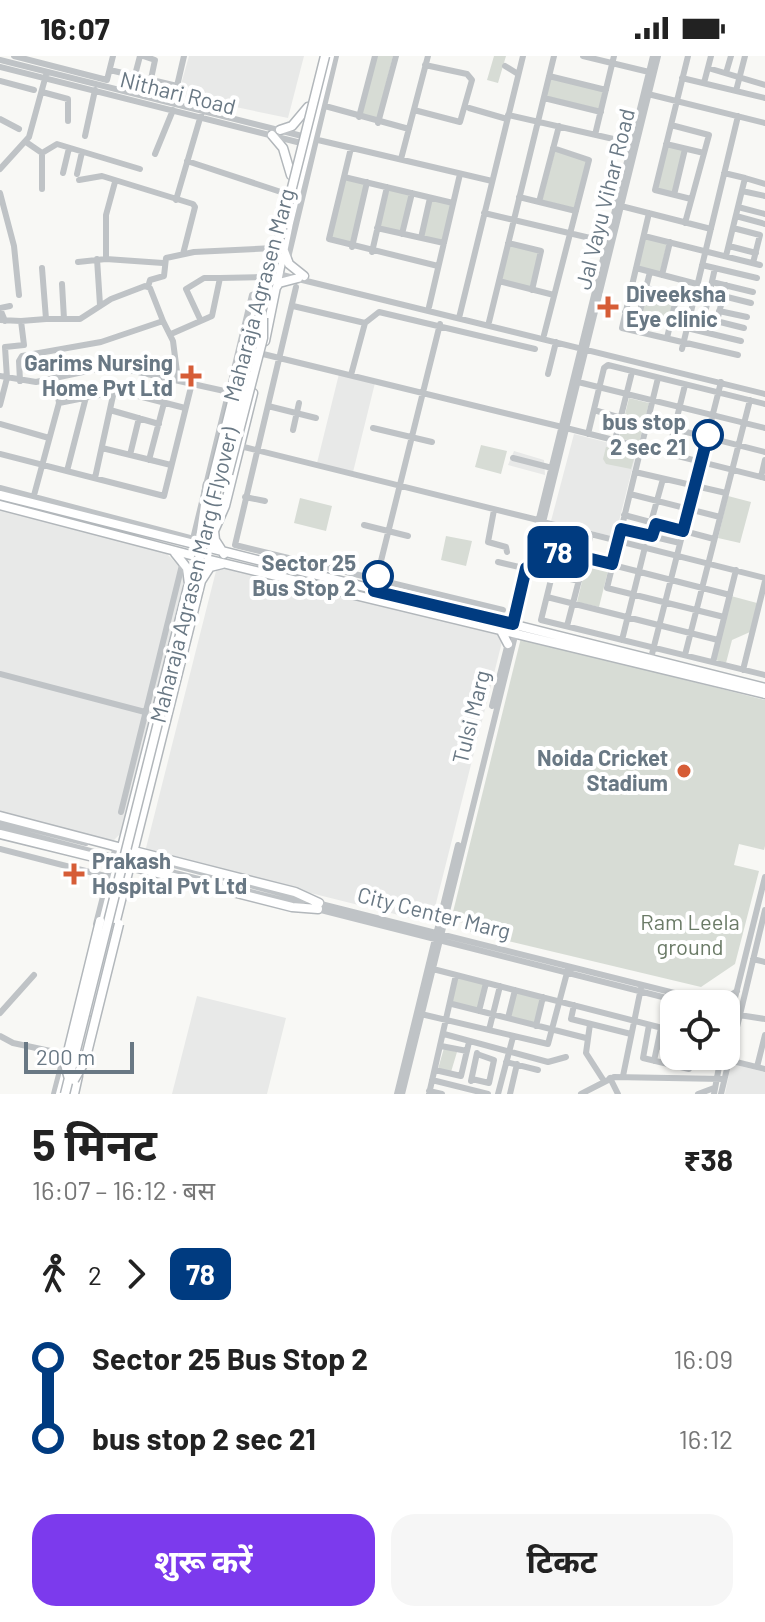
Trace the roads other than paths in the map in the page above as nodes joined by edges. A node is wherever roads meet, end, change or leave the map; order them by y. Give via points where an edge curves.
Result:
1 (14, 56) edge
2 (113, 56) edge
3 (145, 56) edge
4 (184, 56) edge
5 (326, 56) edge
6 (336, 56) edge
7 (375, 56) edge
8 (396, 56) edge
9 (428, 56) edge
10 (523, 56) edge
11 (554, 56) edge
12 (583, 56) edge
13 (655, 56) edge
14 (688, 56) edge
15 (711, 56) edge
16 (731, 56) edge
17 (745, 56) edge
18 (591, 57) edge
19 (0, 60) edge
20 (614, 60) edge
21 (425, 65) junction
22 (505, 66) dead end
23 (0, 67) edge
24 (708, 68) junction
25 (110, 70) junction
26 (649, 72) junction
27 (726, 73) junction
28 (518, 74) junction
29 (46, 75) junction
30 (549, 76) junction
31 (144, 77) junction
32 (740, 77) junction
33 (682, 78) junction
34 (0, 81) edge
35 (704, 83) junction
36 (765, 85) edge
37 (95, 90) junction
38 (606, 90) junction
39 (38, 91) junction
40 (736, 91) junction
41 (646, 93) junction
42 (126, 95) junction
43 (141, 96) junction
44 (544, 98) junction
45 (765, 98) edge
46 (677, 101) junction
47 (325, 106) junction
48 (308, 107) junction
49 (469, 108) dead end
50 (173, 110) junction
51 (414, 110) junction
52 (601, 112) junction
53 (201, 114) junction
54 (738, 116) junction
55 (359, 117) junction
56 (508, 117) junction
57 (0, 119) edge
58 (68, 121) dead end
59 (538, 121) junction
60 (378, 123) junction
61 (765, 123) edge
62 (671, 125) junction
63 (559, 126) junction
64 (19, 129) dead end
65 (409, 129) junction
66 (276, 133) junction
67 (595, 135) junction
68 (85, 136) dead end
69 (307, 140) junction
70 (26, 142) junction
71 (631, 143) junction
72 (666, 144) junction
73 (69, 148) junction
74 (351, 148) junction
75 (553, 148) junction
76 (685, 149) junction
77 (82, 152) junction
78 (42, 153) junction
79 (704, 153) junction
80 (155, 154) dead end
81 (401, 159) junction
82 (187, 161) junction
83 (0, 169) edge
84 (63, 173) dead end
85 (724, 173) junction
86 (460, 174) junction
87 (291, 175) junction
88 (344, 177) junction
89 (745, 178) junction
90 (492, 181) junction
91 (115, 182) junction
92 (367, 182) junction
93 (765, 184) edge
94 (128, 186) junction
95 (387, 187) junction
96 (42, 189) dead end
97 (300, 189) junction
98 (742, 191) junction
99 (0, 193) edge
100 (412, 193) junction
101 (287, 194) junction
102 (674, 195) junction
103 (765, 196) edge
104 (519, 197) junction
105 (430, 198) junction
106 (691, 199) junction
107 (176, 200) junction
108 (539, 202) junction
109 (453, 203) junction
110 (618, 206) junction
111 (738, 207) junction
112 (576, 211) junction
113 (484, 213) junction
114 (649, 213) junction
115 (765, 214) edge
116 (736, 216) junction
117 (514, 220) junction
118 (685, 223) junction
119 (765, 224) edge
120 (377, 228) junction
121 (733, 228) junction
122 (711, 229) junction
123 (11, 232) junction
124 (0, 233) edge
125 (570, 233) junction
126 (402, 234) junction
127 (644, 236) junction
128 (421, 238) junction
129 (607, 242) junction
130 (670, 242) junction
131 (444, 243) junction
132 (508, 243) junction
133 (284, 246) junction
134 (729, 246) junction
135 (352, 247) junction
136 (274, 248) junction
137 (705, 251) junction
138 (372, 252) junction
139 (756, 253) junction
140 (183, 254) junction
141 (726, 256) junction
142 (97, 259) junction
143 (106, 259) junction
144 (78, 262) dead end
145 (287, 262) junction
146 (163, 263) junction
147 (702, 265) junction
148 (438, 266) junction
149 (42, 268) dead end
150 (636, 268) junction
151 (715, 268) junction
152 (279, 272) junction
153 (650, 272) junction
154 (662, 275) junction
155 (266, 277) junction
156 (220, 278) junction
157 (757, 278) dead end
158 (300, 280) junction
159 (499, 281) junction
160 (712, 282) junction
161 (62, 284) dead end
162 (697, 284) junction
163 (726, 285) junction
164 (148, 287) junction
165 (646, 288) junction
166 (275, 289) junction
167 (532, 290) junction
168 (753, 292) dead end
169 (19, 295) dead end
170 (554, 295) junction
171 (677, 295) junction
172 (723, 296) junction
173 (693, 299) junction
174 (751, 303) dead end
175 (100, 305) junction
176 (10, 306) dead end
177 (293, 306) junction
178 (429, 307) junction
179 (0, 308) edge
180 (719, 311) junction
181 (625, 312) junction
182 (639, 315) junction
183 (459, 316) junction
184 (747, 317) dead end
185 (263, 318) junction
186 (704, 318) junction
187 (46, 319) junction
188 (64, 319) junction
189 (200, 319) junction
190 (441, 319) junction
191 (2, 321) edge
192 (21, 321) junction
193 (163, 321) junction
194 (717, 321) junction
195 (489, 322) junction
196 (670, 322) junction
197 (365, 323) junction
198 (687, 328) junction
199 (744, 328) dead end
200 (701, 331) junction
201 (171, 334) junction
202 (253, 335) junction
203 (544, 335) junction
204 (667, 338) junction
205 (741, 341) dead end
206 (556, 342) junction
207 (682, 345) junction
208 (535, 349) dead end
209 (583, 349) junction
210 (263, 354) junction
211 (738, 355) dead end
212 (280, 358) junction
213 (632, 372) junction
214 (548, 374) dead end
215 (351, 375) junction
216 (4, 377) edge
217 (55, 378) junction
218 (658, 378) junction
219 (178, 380) junction
220 (20, 381) junction
221 (721, 381) junction
222 (578, 382) junction
223 (192, 383) junction
224 (685, 385) junction
225 (599, 387) junction
226 (114, 391) junction
227 (230, 392) junction
228 (423, 392) junction
229 (765, 392) edge
230 (718, 393) junction
231 (626, 394) junction
232 (86, 397) junction
233 (252, 397) junction
234 (653, 400) junction
235 (750, 400) junction
236 (59, 403) junction
237 (164, 403) junction
238 (299, 403) dead end
239 (765, 404) edge
240 (0, 405) edge
241 (268, 406) junction
242 (680, 407) junction
243 (185, 408) junction
244 (110, 410) junction
245 (594, 410) junction
246 (297, 414) junction
247 (713, 415) junction
248 (139, 418) junction
249 (316, 418) dead end
250 (621, 418) junction
251 (647, 422) junction
252 (744, 423) junction
253 (0, 424) edge
254 (159, 424) junction
255 (373, 428) dead end
256 (564, 428) junction
257 (765, 428) edge
258 (674, 429) junction
259 (293, 430) dead end
260 (588, 434) junction
261 (412, 437) junction
262 (707, 437) junction
263 (49, 438) junction
264 (615, 440) junction
265 (432, 442) dead end
266 (738, 445) junction
267 (240, 446) junction
268 (641, 447) junction
269 (102, 448) junction
270 (257, 451) junction
271 (765, 452) edge
272 (0, 454) edge
273 (668, 454) junction
274 (130, 455) junction
275 (513, 458) dead end
276 (149, 460) junction
277 (765, 460) edge
278 (701, 462) junction
279 (42, 465) junction
280 (171, 465) junction
281 (552, 468) junction
282 (732, 470) junction
283 (67, 471) junction
284 (635, 472) junction
285 (95, 478) junction
286 (763, 478) edge
287 (663, 479) junction
288 (400, 486) junction
289 (695, 486) junction
290 (0, 488) edge
291 (726, 493) junction
292 (630, 494) junction
293 (0, 495) edge
294 (245, 497) junction
295 (33, 500) junction
296 (265, 501) dead end
297 (656, 501) junction
298 (0, 505) edge
299 (689, 509) junction
300 (494, 510) junction
301 (624, 515) junction
302 (720, 517) junction
303 (540, 521) junction
304 (653, 523) junction
305 (364, 525) dead end
306 (202, 526) junction
307 (564, 527) junction
308 (621, 529) junction
309 (214, 531) junction
310 (389, 531) junction
311 (683, 531) junction
312 (591, 534) junction
313 (408, 536) dead end
314 (652, 536) junction
315 (714, 539) junction
316 (618, 541) junction
317 (680, 543) junction
318 (171, 545) junction
319 (194, 546) junction
320 (647, 548) junction
321 (558, 551) junction
322 (507, 552) dead end
323 (209, 555) junction
324 (677, 555) junction
325 (226, 558) junction
326 (584, 558) junction
327 (183, 561) junction
328 (498, 562) dead end
329 (708, 563) junction
330 (612, 564) junction
331 (528, 568) junction
332 (736, 570) junction
333 (639, 571) junction
334 (552, 574) junction
335 (202, 578) junction
336 (671, 579) junction
337 (765, 579) edge
338 (579, 581) junction
339 (189, 584) junction
340 (375, 585) junction
341 (702, 588) junction
342 (633, 595) junction
343 (730, 595) junction
344 (547, 597) junction
345 (573, 603) junction
346 (665, 603) junction
347 (503, 610) dead end
348 (696, 611) junction
349 (628, 617) junction
350 (724, 617) junction
351 (659, 625) junction
352 (567, 626) junction
353 (499, 627) junction
354 (514, 628) junction
355 (691, 633) junction
356 (622, 640) junction
357 (718, 640) junction
358 (508, 644) junction
359 (654, 648) junction
360 (685, 655) junction
361 (650, 662) junction
362 (713, 662) junction
363 (743, 670) junction
364 (765, 675) edge
365 (0, 676) edge
366 (765, 691) edge
367 (143, 711) junction
368 (150, 739) junction
369 (161, 741) junction
370 (470, 800) junction
371 (121, 812) dead end
372 (0, 818) edge
373 (0, 827) edge
374 (0, 834) edge
375 (0, 849) edge
376 (82, 854) junction
377 (115, 854) junction
378 (136, 860) junction
379 (76, 869) junction
380 (765, 877) edge
381 (111, 878) junction
382 (318, 906) junction
383 (765, 911) edge
384 (442, 920) junction
385 (101, 925) junction
386 (116, 928) junction
387 (425, 933) junction
388 (438, 936) junction
389 (455, 937) junction
390 (432, 949) junction
391 (753, 959) junction
392 (765, 962) edge
393 (433, 969) junction
394 (568, 969) junction
395 (34, 975) dead end
396 (456, 975) junction
397 (486, 983) junction
398 (500, 986) junction
399 (641, 988) junction
400 (515, 990) junction
401 (737, 990) edge
402 (660, 992) edge
403 (660, 994) edge
404 (740, 995) edge
405 (543, 997) junction
406 (560, 1001) junction
407 (452, 1004) junction
408 (574, 1005) junction
409 (479, 1011) junction
410 (0, 1013) edge
411 (740, 1013) edge
412 (421, 1014) junction
413 (493, 1015) junction
414 (508, 1018) junction
415 (571, 1019) junction
416 (636, 1019) junction
417 (765, 1019) edge
418 (447, 1020) junction
419 (590, 1024) junction
420 (649, 1025) junction
421 (536, 1026) junction
422 (660, 1028) edge
423 (489, 1030) junction
424 (553, 1030) junction
425 (567, 1033) junction
426 (444, 1034) junction
427 (631, 1034) junction
428 (660, 1034) edge
429 (765, 1035) edge
430 (0, 1036) edge
431 (513, 1037) junction
432 (586, 1038) junction
433 (469, 1042) junction
434 (479, 1044) junction
435 (764, 1044) edge
436 (441, 1046) junction
437 (658, 1046) joint
438 (498, 1049) junction
439 (467, 1051) junction
440 (509, 1051) junction
441 (67, 1054) junction
442 (477, 1054) junction
443 (566, 1057) dead end
444 (494, 1060) junction
445 (654, 1061) junction
446 (506, 1062) junction
447 (660, 1062) edge
448 (740, 1062) edge
449 (517, 1064) junction
450 (761, 1068) edge
451 (435, 1070) junction
452 (538, 1070) dead end
453 (721, 1070) edge
454 (461, 1076) junction
455 (623, 1076) junction
456 (472, 1079) junction
457 (607, 1079) junction
458 (719, 1079) junction
459 (71, 1080) junction
460 (432, 1080) junction
461 (489, 1083) junction
462 (469, 1089) junction
463 (457, 1090) edge
464 (499, 1090) edge
465 (714, 1091) edge
466 (429, 1093) edge
467 (65, 1094) edge
468 (400, 1094) edge
469 (442, 1094) edge
470 (488, 1094) edge
471 (510, 1094) edge
472 (581, 1094) edge
473 (618, 1094) edge
474 (698, 1094) edge
475 (721, 1094) edge

1 - 25 street via 107,80
2 - 25 street
3 - 31 street
3 - 31 street via 155,60
4 - 31 street via 178,86
5 - 48 main road, Maharaja Agrasen Marg
5 - 69 main road, Maharaja Agrasen Marg
5 - 185 main road, Maharaja Agrasen Marg (Flyover), bridge
5 - 202 main road, Maharaja Agrasen Marg (Flyover), bridge
6 - 47 street
7 - 55 street
8 - 60 street
9 - 21 street
10 - 28 street
11 - 30 street
12 - 18 street
13 - 26 street, Jal Vayu Vihar Road
13 - 41 street, Jal Vayu Vihar Road
14 - 33 street
15 - 24 street
16 - 27 street
17 - 32 street
18 - 20 street
19 - 29 street
20 - 26 street
20 - 38 street
21 - 51 street
21 - 51 street via 467,74 472,80 460,122
22 - 28 street
23 - 29 street, Nithari Road
24 - 27 street
24 - 35 street
25 - 31 street
26 - 41 street, Jal Vayu Vihar Road
27 - 32 street
28 - 56 street
29 - 37 street, Nithari Road
29 - 39 street
29 - 42 street
30 - 38 street
30 - 44 street
31 - 43 street
32 - 36 street
32 - 40 street
33 - 35 street
33 - 46 street
34 - 39 street
35 - 40 street
37 - 42 street, Nithari Road
37 - 68 street
38 - 52 street
39 - 58 street via 68,99
39 - 70 street
40 - 45 street
41 - 46 street
41 - 71 street, Jal Vayu Vihar Road
41 - 110 street, Jal Vayu Vihar Road
42 - 43 street
42 - 50 street, Nithari Road
43 - 53 street
44 - 52 street
44 - 59 street
46 - 54 street
46 - 62 street
47 - 55 street
47 - 69 street
48 - 66 main road via 292,126
48 - 69 main road, Maharaja Agrasen Marg
49 - 56 street
50 - 53 street, Nithari Road
50 - 80 street
51 - 65 street
52 - 67 street
53 - 66 street
53 - 82 street
54 - 61 street
54 - 85 street
55 - 60 street
56 - 59 street
56 - 90 street
57 - 64 street
59 - 63 street
59 - 104 street
60 - 65 street
62 - 72 street
62 - 79 street via 709,135
63 - 67 street
63 - 75 street
65 - 81 street
66 - 69 street
66 - 87 main road
67 - 71 street
69 - 74 street
69 - 87 main road, Maharaja Agrasen Marg
69 - 97 main road, Maharaja Agrasen Marg
70 - 78 street
70 - 83 street
71 - 110 street, Jal Vayu Vihar Road
72 - 76 street
72 - 102 street via 655,190
73 - 77 street
73 - 78 street via 53,144
73 - 84 street
74 - 81 street
74 - 88 street
75 - 108 street
75 - 112 street via 589,159
76 - 79 street
76 - 102 street
77 - 91 street via 78,177 102,176
77 - 94 street via 136,168
78 - 96 street
79 - 106 street
81 - 86 street
82 - 101 street
82 - 107 street
85 - 89 street
85 - 122 street
86 - 90 street
86 - 109 street
87 - 101 main road, Maharaja Agrasen Marg
88 - 92 street
88 - 135 street via 328,236
89 - 93 street
89 - 98 street
90 - 113 street
91 - 94 street
91 - 143 street via 105,221
92 - 95 street
92 - 135 street
94 - 107 street
95 - 100 street
95 - 120 street
97 - 133 main road, Maharaja Agrasen Marg
97 - 145 street
98 - 103 street
98 - 111 street
99 - 123 street
100 - 105 street
100 - 126 street
101 - 136 main road, Maharaja Agrasen Marg
102 - 106 street
104 - 108 street
104 - 117 street
105 - 109 street
105 - 128 street
106 - 118 street
107 - 140 street via 195,207
108 - 112 street
109 - 131 street
110 - 114 street
110 - 129 street, Jal Vayu Vihar Road
110 - 209 street, Jal Vayu Vihar Road
111 - 115 street
111 - 116 street
112 - 125 street
113 - 117 street
113 - 183 street
114 - 118 street
114 - 127 street
116 - 119 street
116 - 121 street
117 - 125 street
117 - 132 street
118 - 122 street
120 - 126 street
120 - 138 street
121 - 134 street
121 - 139 street via 760,235
122 - 137 street
123 - 124 street
123 - 169 street
125 - 129 street
125 - 170 street
126 - 128 street
127 - 130 street
127 - 150 street
128 - 131 street
129 - 209 street, Jal Vayu Vihar Road
130 - 137 street
130 - 154 street
131 - 148 street
132 - 159 street
132 - 167 street via 541,251
133 - 145 main road
133 - 152 main road, Maharaja Agrasen Marg
134 - 139 street
134 - 141 street
135 - 138 street
136 - 140 street
136 - 155 main road, Maharaja Agrasen Marg
137 - 141 street
137 - 147 street
138 - 148 street
139 - 141 street via 757,264
140 - 146 street
142 - 143 street
142 - 144 street
142 - 175 street
143 - 146 street
145 - 158 main road
146 - 164 street via 164,276 150,280
147 - 151 street
147 - 162 street
148 - 178 street
149 - 187 street
150 - 153 street
150 - 181 street
151 - 157 street
151 - 160 street
152 - 158 street
152 - 166 main road, Maharaja Agrasen Marg
153 - 154 street
153 - 165 street
154 - 162 street
155 - 156 street
155 - 227 main road, Maharaja Agrasen Marg
156 - 189 street via 213,314
156 - 189 street via 204,278 186,289
158 - 166 main road via 279,283
158 - 177 street
158 - 178 street
158 - 190 street
159 - 167 street
159 - 195 street
160 - 163 street
160 - 186 street
161 - 188 street
162 - 173 street
163 - 168 street
163 - 172 street
164 - 175 street
164 - 193 street
165 - 171 street
165 - 182 street
166 - 210 main road, Maharaja Agrasen Marg
167 - 170 street
170 - 203 street
171 - 173 street
171 - 196 street
172 - 174 street
172 - 180 street
173 - 198 street
175 - 188 street via 86,316
176 - 179 street
177 - 197 street
177 - 212 street
178 - 190 street
179 - 191 street
180 - 184 street
180 - 194 street
181 - 182 street
181 - 204 street via 624,329
182 - 196 street
183 - 190 street
183 - 195 street
183 - 206 street
185 - 309 main road, bridge via 263,338
185 - 459 main road, Maharaja Agrasen Marg (Flyover), bridge
186 - 194 street
186 - 200 street
187 - 188 street
187 - 192 street
189 - 201 street
190 - 197 street via 384,312
190 - 208 street
190 - 228 street
191 - 192 street
192 - 216 street via 24,345 5,347
193 - 201 street
193 - 220 street via 101,342 22,356
194 - 199 street
195 - 203 street
196 - 204 street
197 - 215 street
198 - 200 street
198 - 207 street
200 - 205 street
201 - 219 street
202 - 306 main road, bridge
202 - 459 main road, Maharaja Agrasen Marg (Flyover), bridge
203 - 209 street
204 - 207 street
206 - 209 street
206 - 214 street
207 - 211 street
209 - 221 street
209 - 222 street, Tulsi Marg
209 - 256 street, Tulsi Marg
210 - 212 street
210 - 233 main road, Maharaja Agrasen Marg
212 - 215 street
212 - 241 street
213 - 218 street
213 - 225 street via 605,366
213 - 231 street
215 - 228 street
216 - 220 street
216 - 240 street
217 - 219 street via 111,366
217 - 220 street
217 - 236 street
218 - 224 street
218 - 234 street
219 - 223 street
221 - 229 street
221 - 230 street
222 - 225 street
222 - 256 street, Tulsi Marg
223 - 227 street
223 - 243 street
224 - 230 street
224 - 242 street
225 - 231 street
225 - 245 street
226 - 232 street
226 - 237 street
226 - 244 street
227 - 233 street
227 - 306 main road, Maharaja Agrasen Marg
227 - 319 street
228 - 256 street
228 - 261 street
230 - 235 street
230 - 247 street
231 - 234 street
231 - 250 street
232 - 236 street
232 - 283 street
233 - 267 main road, Maharaja Agrasen Marg
234 - 242 street
234 - 251 street
235 - 239 street
235 - 252 street
236 - 263 street
237 - 243 street
237 - 254 street
238 - 246 street
241 - 246 street
241 - 270 street
242 - 247 street
242 - 258 street
243 - 280 street
244 - 248 street
244 - 269 street
245 - 250 street
245 - 260 street
246 - 249 street
246 - 259 street
247 - 252 street
247 - 262 street
248 - 254 street
248 - 274 street
250 - 264 street
251 - 258 street
251 - 268 street
252 - 257 street
252 - 266 street
253 - 263 street
254 - 276 street
255 - 261 street
256 - 260 street
256 - 281 street, Tulsi Marg
256 - 303 street, Tulsi Marg
258 - 262 street
258 - 273 street
260 - 264 street
261 - 265 street
261 - 288 street
262 - 266 street
262 - 278 street
263 - 279 street
264 - 268 street
266 - 271 street
266 - 282 street
267 - 270 street
267 - 309 main road, Maharaja Agrasen Marg
268 - 273 street
268 - 284 street
269 - 274 street
269 - 285 street
270 - 288 street
270 - 294 street
272 - 279 street
273 - 278 street
274 - 276 street
275 - 281 street
276 - 280 street
277 - 286 street
278 - 282 street
278 - 289 street
279 - 283 street
279 - 295 street
280 - 285 street via 164,496
281 - 303 street, Tulsi Marg
282 - 286 street
282 - 291 street
283 - 285 street
284 - 287 street
284 - 292 street
287 - 289 street
287 - 297 street
288 - 300 street
288 - 310 street
289 - 291 street
289 - 299 street
290 - 295 street
291 - 302 street
292 - 297 street
292 - 301 street
293 - 295 main road
294 - 296 street
294 - 340 street via 237,547
295 - 318 main road
295 - 319 street
297 - 299 street
297 - 304 street
298 - 318 main road
299 - 302 street
299 - 311 street
300 - 303 street
300 - 322 street via 488,542 508,548
301 - 304 street
301 - 308 street
302 - 315 street
303 - 307 street
303 - 331 street, Tulsi Marg
304 - 311 street
304 - 314 street
305 - 310 street
306 - 319 main road
307 - 312 street
307 - 321 street
308 - 314 street
308 - 316 street
309 - 323 main road
309 - 325 main road
310 - 313 street
310 - 340 street
311 - 315 street
311 - 317 street
312 - 316 street
312 - 326 street
314 - 317 street
314 - 320 street
315 - 329 street
316 - 320 street
316 - 330 street
317 - 324 street
318 - 319 main road
318 - 319 main road
318 - 327 main road
319 - 323 main road
319 - 339 main road
320 - 324 street
320 - 333 street
321 - 326 street
321 - 334 street
323 - 325 main road
323 - 335 main road
324 - 329 street
324 - 336 street
325 - 335 main road
325 - 340 main road
325 - 353 main road
326 - 330 street
326 - 338 street
327 - 339 main road
327 - 367 street
328 - 331 street
329 - 332 street
329 - 341 street
330 - 333 street
330 - 342 street via 607,588
331 - 334 street
331 - 354 street, Tulsi Marg
332 - 337 street
332 - 343 street
333 - 336 street
333 - 342 street
334 - 338 street
334 - 344 street
335 - 369 main road
336 - 341 street
336 - 346 street
337 - 363 street
338 - 345 street
339 - 368 main road
340 - 347 street
340 - 354 main road
341 - 343 street
341 - 348 street
342 - 346 street
342 - 349 street
343 - 350 street
344 - 345 street
344 - 352 street via 541,620
345 - 349 street
345 - 352 street
346 - 348 street
346 - 351 street
348 - 350 street
348 - 355 street
349 - 351 street
349 - 356 street
350 - 357 street
351 - 355 street
351 - 359 street
352 - 356 street
353 - 354 main road
353 - 358 main road
354 - 358 street, Tulsi Marg
354 - 361 main road
354 - 370 street, Tulsi Marg
355 - 357 street
355 - 360 street
356 - 359 street
357 - 362 street
358 - 370 street, Tulsi Marg
359 - 360 street
359 - 361 street
360 - 362 street
361 - 366 main road
362 - 363 street
363 - 364 street
365 - 367 street
367 - 371 street
368 - 369 main road
368 - 377 main road
369 - 378 main road
370 - 384 street, Tulsi Marg
372 - 377 main road
373 - 377 street
374 - 376 main road
375 - 379 street
376 - 377 main road
376 - 379 street
377 - 381 main road
378 - 382 main road via 292,907
378 - 382 main road via 295,892
378 - 386 main road
379 - 381 street
380 - 401 street
381 - 385 main road
381 - 441 street
382 - 387 street, City Center Marg
383 - 391 street
384 - 387 street
384 - 388 street, Tulsi Marg
384 - 389 street
385 - 386 main road
385 - 441 main road
385 - 459 main road, bridge via 65,1064
386 - 459 main road, bridge via 85,1061
386 - 467 main road
387 - 388 street, City Center Marg
387 - 390 street
388 - 389 street, City Center Marg
388 - 390 street, Tulsi Marg
388 - 393 street, Tulsi Marg
388 - 394 street, City Center Marg
389 - 394 street, City Center Marg
390 - 468 street, Tulsi Marg
391 - 392 street
391 - 404 street
393 - 396 street
393 - 412 street, Tulsi Marg
394 - 399 street, City Center Marg
394 - 406 street
395 - 410 street
396 - 397 street
396 - 407 street
397 - 398 street
397 - 409 street
398 - 400 street
398 - 413 street
399 - 402 street, City Center Marg
399 - 403 street, City Center Marg
399 - 416 street
400 - 405 street
400 - 414 street
405 - 406 street
405 - 421 street
406 - 408 street
406 - 424 street
407 - 409 street
407 - 418 street
408 - 415 street
408 - 416 street
409 - 413 street
411 - 417 street
412 - 418 street
412 - 468 street, Tulsi Marg
413 - 414 street
413 - 423 street
414 - 421 street
415 - 419 street
415 - 425 street
416 - 420 street
416 - 427 street
418 - 423 street
418 - 426 street
419 - 427 street
419 - 432 street
420 - 422 street
420 - 445 street via 642,1056
421 - 424 street
423 - 431 street
424 - 425 street
424 - 431 street via 546,1044
425 - 432 street
426 - 433 street
426 - 436 street
427 - 455 street
428 - 437 street
429 - 435 street
430 - 441 street
431 - 440 street
432 - 457 street via 586,1053
433 - 434 street
433 - 439 street
434 - 438 street
434 - 442 street
435 - 450 street
436 - 439 street
436 - 451 street
437 - 445 street
438 - 440 street
438 - 444 street
439 - 454 street
440 - 443 street via 548,1062
440 - 446 street
441 - 467 main road
442 - 444 street
442 - 456 street
444 - 461 street
445 - 447 street
446 - 449 street
446 - 464 street
448 - 450 street
449 - 452 street
449 - 471 street
451 - 454 street
451 - 460 street
453 - 458 street
454 - 463 street
455 - 457 street
455 - 458 street
456 - 461 street
456 - 462 street
457 - 472 street
457 - 473 street
458 - 465 street
458 - 475 street
459 - 467 main road, Maharaja Agrasen Marg (Flyover), bridge
460 - 463 street
460 - 466 street
461 - 464 street
462 - 463 street
462 - 470 street
465 - 474 street
466 - 469 street

